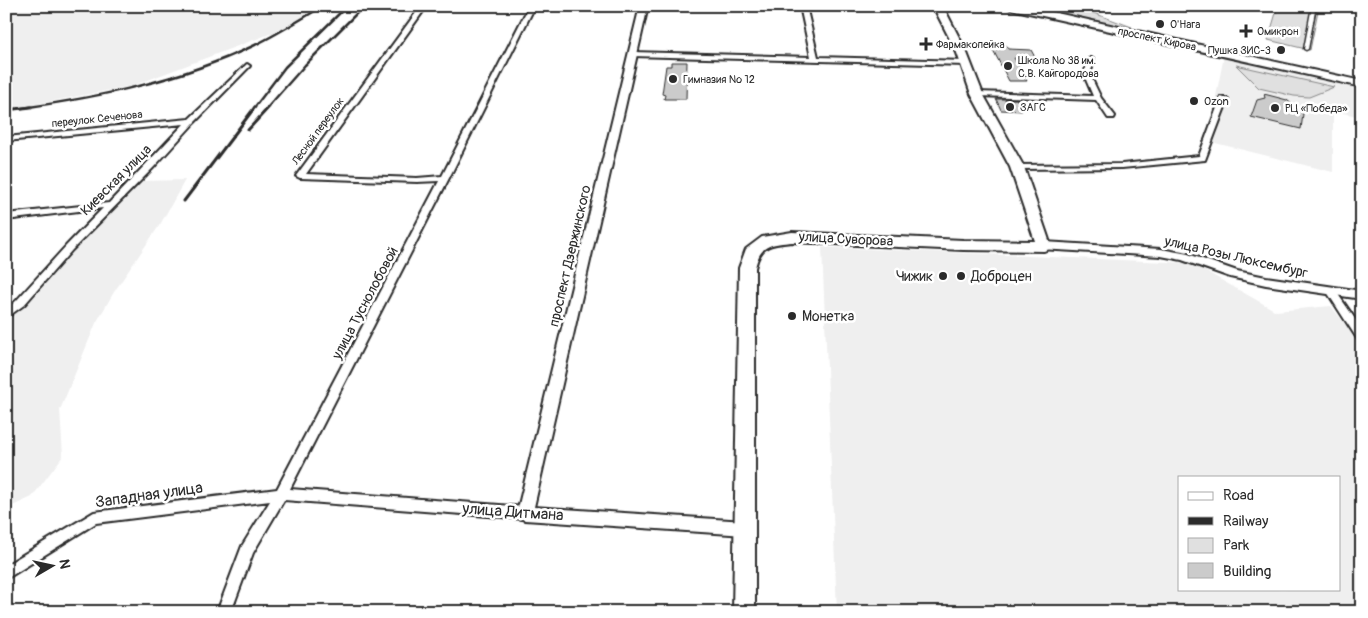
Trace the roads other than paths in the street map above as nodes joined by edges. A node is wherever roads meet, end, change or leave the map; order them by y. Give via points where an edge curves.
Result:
1 (424, 6) edge
2 (532, 6) edge
3 (644, 6) edge
4 (803, 6) edge
5 (938, 6) edge
6 (1011, 6) edge
7 (1314, 6) edge
8 (1306, 49) dead end
9 (632, 54) junction
10 (814, 58) junction
11 (1090, 60) dead end
12 (966, 63) junction
13 (247, 66) dead end
14 (1362, 84) edge
15 (977, 94) junction
16 (1098, 98) junction
17 (1224, 99) dead end
18 (1111, 116) dead end
19 (191, 121) junction
20 (6, 139) edge
21 (1017, 167) junction
22 (445, 178) junction
23 (110, 205) junction
24 (6, 216) edge
25 (1044, 246) junction
26 (1332, 292) junction
27 (1362, 295) edge
28 (6, 314) edge
29 (1362, 337) edge
30 (281, 494) junction
31 (525, 513) junction
32 (745, 528) junction
33 (6, 573) edge
34 (224, 612) edge
35 (744, 612) edge

1 - 22 street, Лесной переулок via 300,176
2 - 22 street, улица Туснолобовой
3 - 9 street, проспект Дзержинского
4 - 10 street
5 - 12 main road
6 - 14 main road, проспект Кирова
7 - 8 street
9 - 10 street
9 - 31 street, проспект Дзержинского
10 - 12 street
11 - 16 street via 1087,75
12 - 15 main road
13 - 19 street, Киевская улица
15 - 16 street
15 - 21 main road
16 - 18 street
17 - 21 street via 1202,158 1122,166
19 - 20 street, переулок Сеченова
19 - 23 street, Киевская улица
21 - 25 main road
22 - 30 street, улица Туснолобовой
23 - 24 street
23 - 28 street, Киевская улица via 20,303
25 - 26 street, улица Розы Люксембург via 1176,255 1262,280
25 - 32 main road, улица Суворова via 792,237 767,240 751,252 747,268
26 - 27 street, улица Розы Люксембург
26 - 29 street
30 - 31 street, улица Дитмана
30 - 33 street, Западная улица via 94,518
30 - 34 street, улица Туснолобовой via 247,550
31 - 32 street, улица Дитмана
32 - 35 main road, улица Суворова

